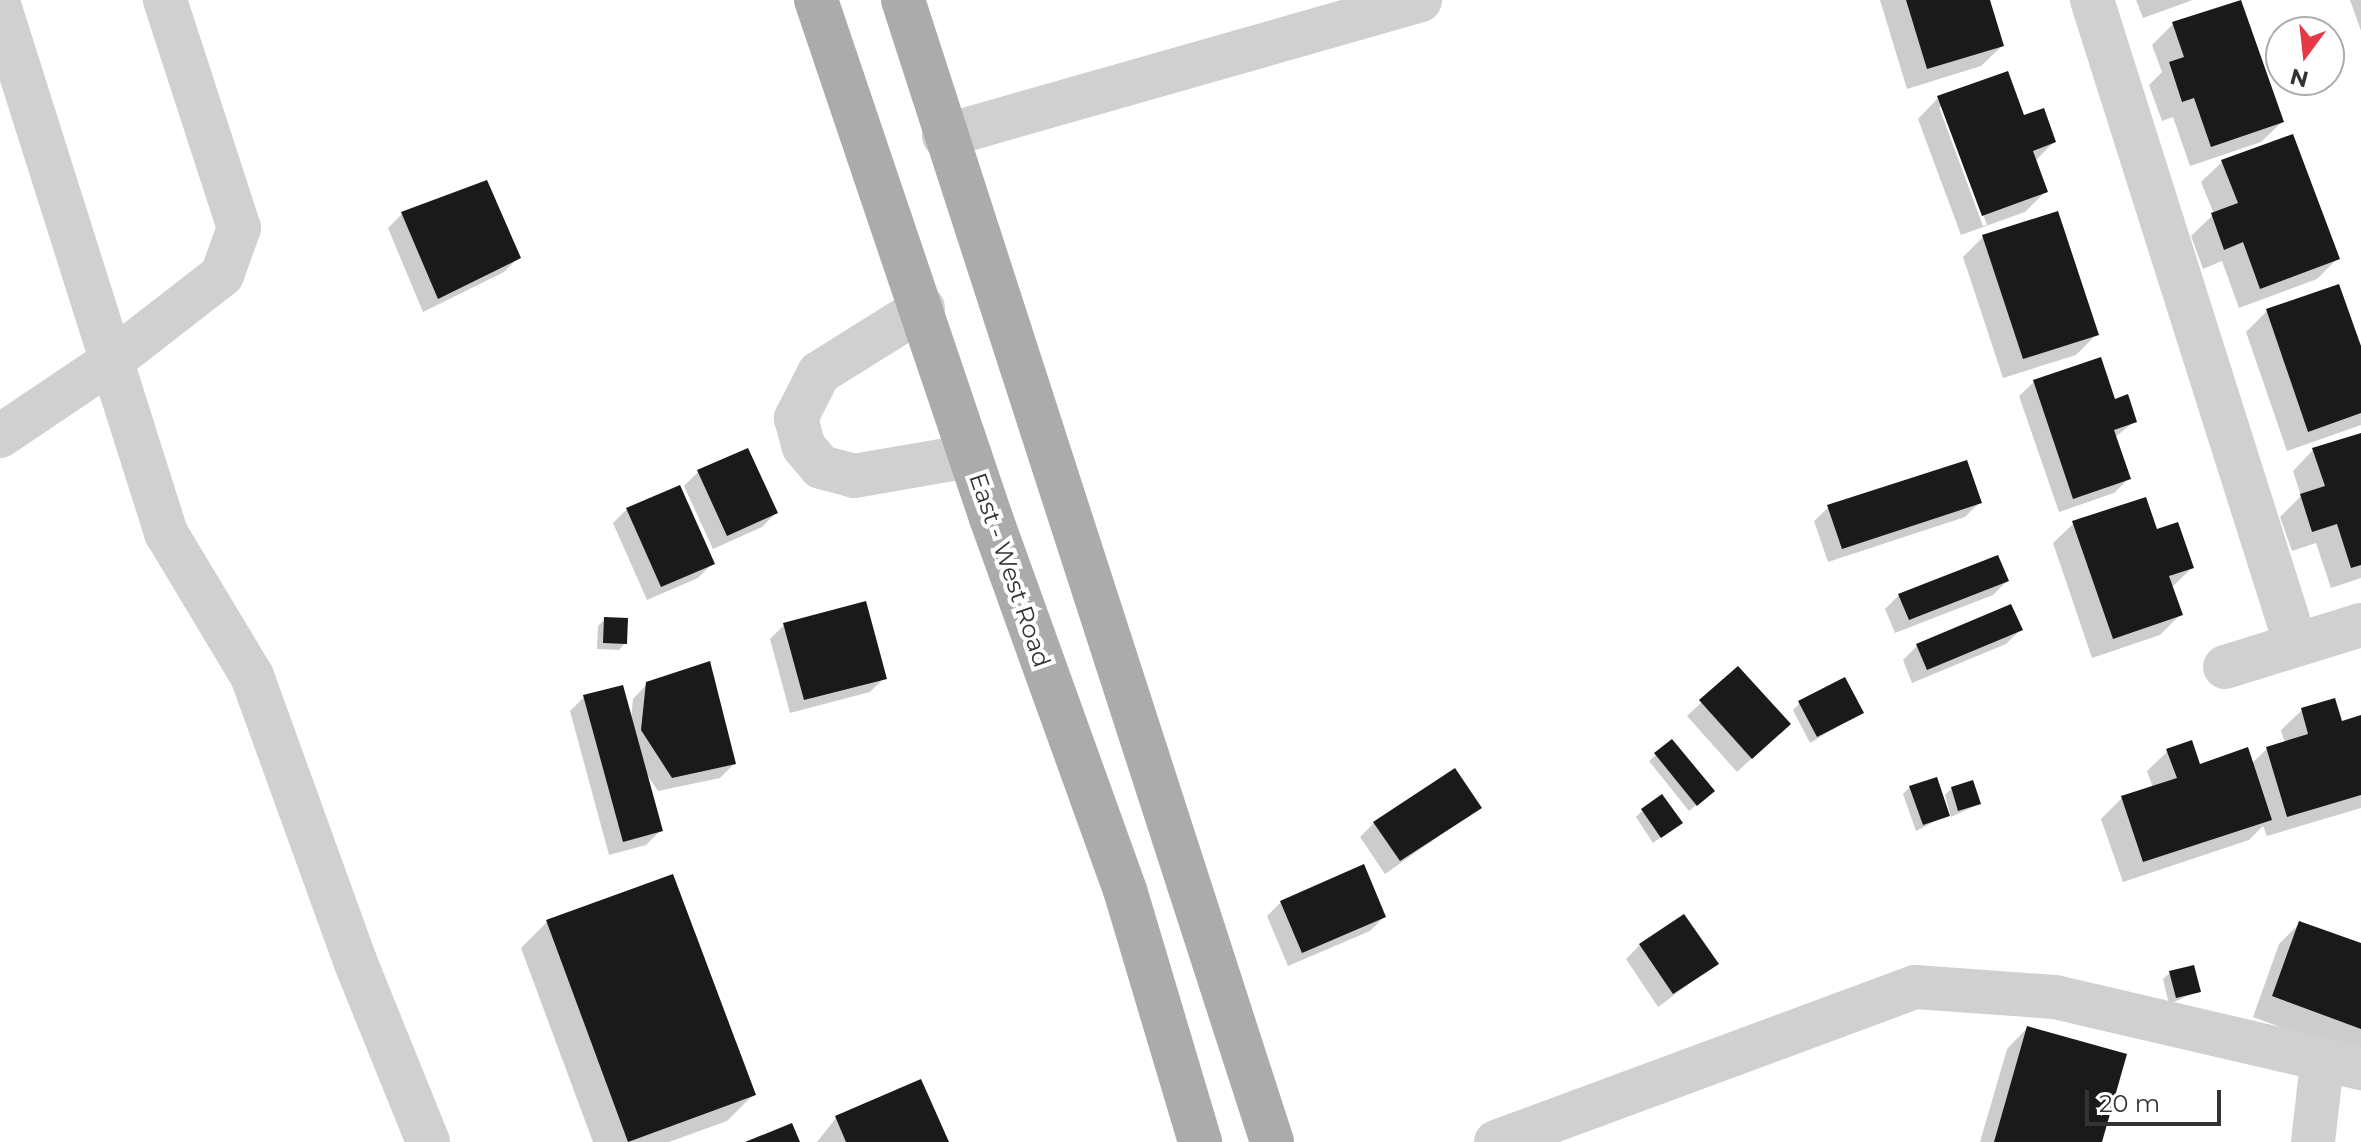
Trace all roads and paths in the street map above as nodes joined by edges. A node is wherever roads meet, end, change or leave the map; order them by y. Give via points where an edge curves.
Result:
1 (165, 0) edge
2 (816, 0) edge
3 (903, 0) edge
4 (1420, 0) edge
5 (2092, 0) edge
6 (0, 8) edge
7 (944, 136) junction
8 (923, 308) junction
9 (110, 362) junction
10 (0, 436) edge
11 (970, 456) junction
12 (2361, 625) edge
13 (2296, 645) junction
14 (2225, 667) dead end
15 (2342, 1066) edge
16 (428, 1142) edge
17 (1200, 1142) edge
18 (1272, 1142) edge
19 (1496, 1142) edge
20 (2313, 1142) edge

1 - 9 street via 239,228 222,275
2 - 8 main road, East - West Road
3 - 7 main road
4 - 7 street
5 - 13 street
6 - 9 street
7 - 18 main road
8 - 11 main road, East - West Road
8 - 11 street via 819,373 796,418 804,447 821,467 854,476
9 - 10 street
9 - 16 street via 166,533 252,676 355,961
11 - 17 main road, East - West Road via 1125,890
12 - 13 street
13 - 14 street
15 - 19 street via 2055,997 1915,987
15 - 20 street

